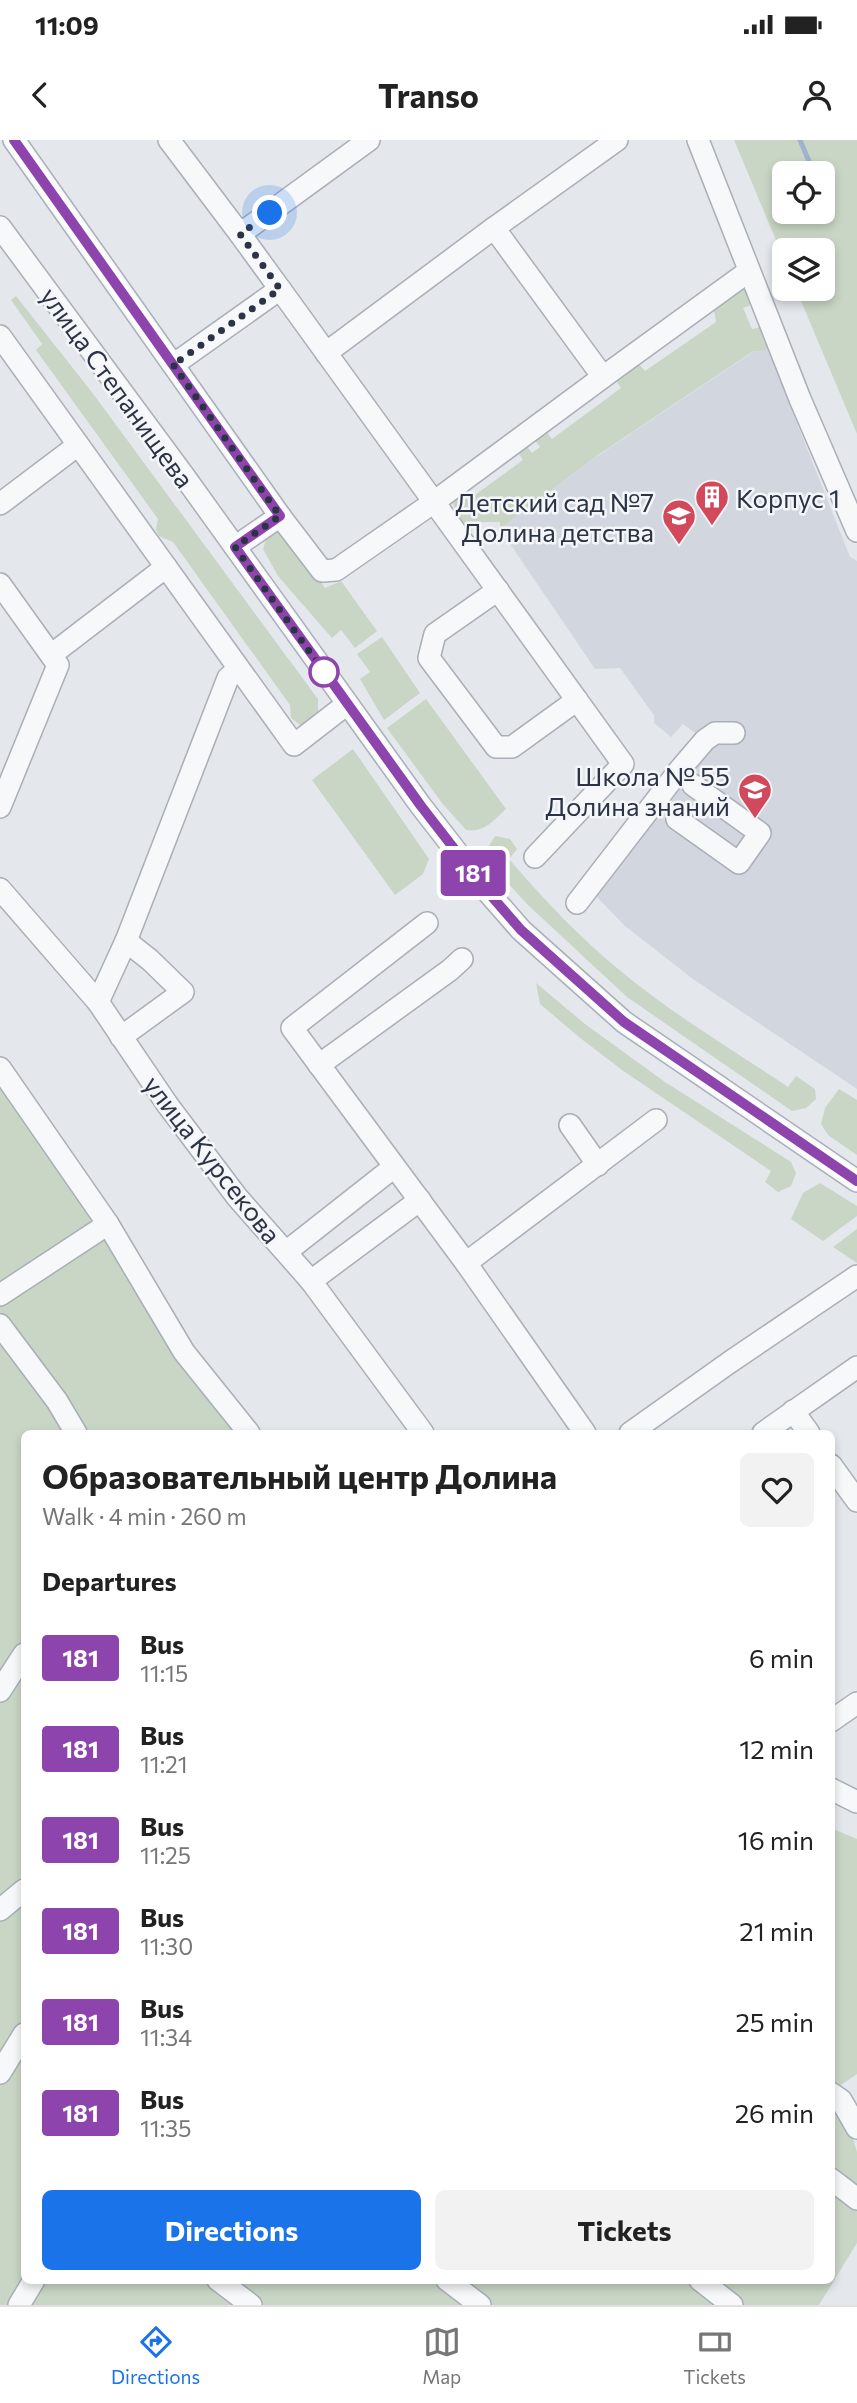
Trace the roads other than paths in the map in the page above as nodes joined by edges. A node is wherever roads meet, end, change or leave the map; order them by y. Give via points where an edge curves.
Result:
1 (15, 140) edge
2 (169, 140) edge
3 (369, 140) edge
4 (617, 140) edge
5 (698, 140) edge
6 (0, 227) edge
7 (494, 228) junction
8 (240, 234) junction
9 (749, 271) junction
10 (280, 289) junction
11 (0, 336) edge
12 (326, 353) junction
13 (172, 363) junction
14 (603, 377) junction
15 (78, 445) junction
16 (434, 502) junction
17 (0, 504) edge
18 (280, 516) junction
19 (857, 531) edge
20 (235, 547) junction
21 (166, 567) junction
22 (0, 584) edge
23 (498, 590) junction
24 (51, 655) junction
25 (239, 669) junction
26 (577, 699) junction
27 (348, 704) junction
28 (734, 733) dead end
29 (694, 785) dead end
30 (0, 807) edge
31 (677, 818) dead end
32 (535, 857) dead end
33 (0, 889) edge
34 (577, 902) dead end
35 (427, 923) dead end
36 (126, 941) junction
37 (462, 959) dead end
38 (97, 1002) junction
39 (121, 1037) junction
40 (319, 1065) junction
41 (0, 1068) edge
42 (656, 1120) dead end
43 (570, 1125) dead end
44 (598, 1165) junction
45 (394, 1167) junction
46 (857, 1181) edge
47 (420, 1200) junction
48 (108, 1224) junction
49 (286, 1252) junction
50 (466, 1263) junction
51 (857, 1276) edge
52 (311, 1281) junction
53 (0, 1295) edge
54 (0, 1325) edge
55 (857, 1367) edge
56 (793, 1411) junction
57 (74, 1430) edge
58 (247, 1430) edge
59 (421, 1430) edge
60 (583, 1430) edge
61 (634, 1430) edge
62 (767, 1430) edge
63 (807, 1430) edge
64 (835, 1471) edge
65 (857, 1501) edge
66 (21, 1659) edge
67 (0, 1691) edge
68 (857, 1703) edge
69 (835, 1718) edge
70 (835, 1791) edge
71 (857, 1802) edge
72 (21, 1892) edge
73 (0, 1910) edge
74 (21, 2039) edge
75 (0, 2073) edge
76 (835, 2096) edge
77 (857, 2127) edge
78 (835, 2182) edge
79 (857, 2199) edge
80 (32, 2284) edge
81 (223, 2284) edge
82 (452, 2284) edge
83 (705, 2284) edge
84 (19, 2305) edge
85 (251, 2305) edge
86 (480, 2305) edge
87 (732, 2305) edge

1 - 13 street
2 - 8 street
3 - 8 street
4 - 7 street
5 - 9 street
6 - 20 street, улица Степанищева
7 - 12 street
7 - 14 street
8 - 10 street
9 - 14 street
9 - 19 street
10 - 12 street
10 - 13 street
11 - 15 street
12 - 16 street
13 - 18 street
14 - 16 street
15 - 17 street
15 - 21 street
16 - 18 street via 336,570 322,571
16 - 23 street
18 - 20 street
20 - 27 street, улица Степанищева
21 - 24 street
21 - 25 street
22 - 24 street
23 - 26 street
23 - 26 street via 435,634 429,658 496,747 512,747
24 - 30 street via 58,665
25 - 27 street via 294,745
25 - 36 street via 228,678
26 - 32 street via 623,764
27 - 46 street, улица Степанищева via 421,806 521,930 624,1022
28 - 34 street via 715,733 705,740
29 - 31 street via 760,833 739,863
33 - 38 street, улица Курсекова
35 - 40 street via 292,1028
36 - 38 street
36 - 39 street via 183,992
37 - 40 street
38 - 39 street, улица Курсекова
39 - 49 street, улица Курсекова via 237,1197
40 - 45 street
41 - 48 street
42 - 44 street
43 - 44 street
44 - 50 street
45 - 47 street
45 - 49 street
47 - 50 street
47 - 52 street
48 - 53 street
48 - 58 street via 184,1352
49 - 52 street, улица Курсекова
50 - 60 street
51 - 61 street
52 - 59 street, улица Курсекова
54 - 57 street
55 - 56 street
56 - 62 street
56 - 63 street
64 - 65 street
66 - 67 street
68 - 69 street
70 - 71 street
72 - 73 street
74 - 75 street
76 - 77 street
78 - 79 street
80 - 84 street
81 - 85 street
82 - 86 street
83 - 87 street

